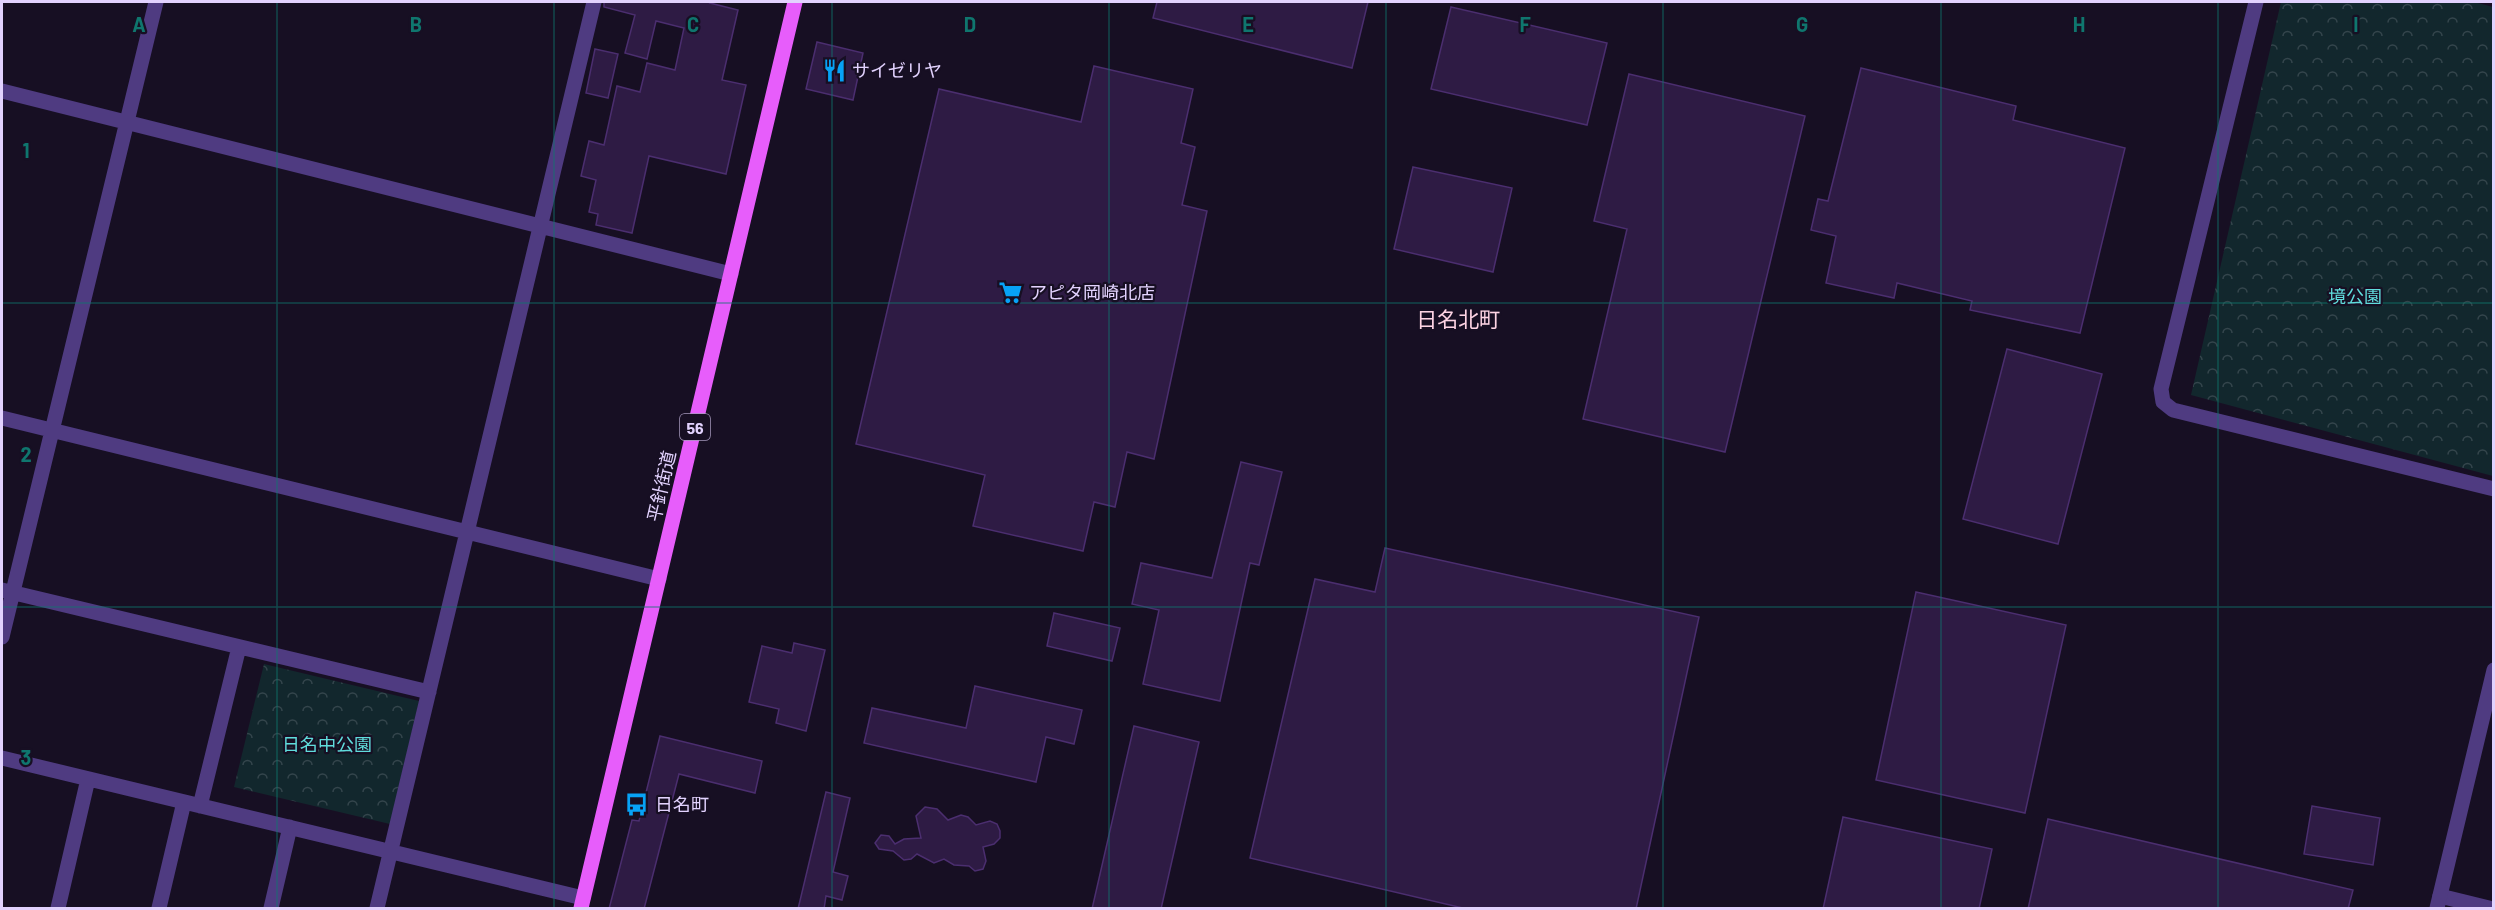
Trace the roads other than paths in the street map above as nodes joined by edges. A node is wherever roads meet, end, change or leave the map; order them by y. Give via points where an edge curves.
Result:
1 (156, 2) edge
2 (594, 2) edge
3 (795, 2) edge
4 (2256, 2) edge
5 (2, 91) edge
6 (127, 123) junction
7 (540, 226) junction
8 (731, 274) junction
9 (2, 418) edge
10 (52, 430) junction
11 (2493, 489) edge
12 (467, 532) junction
13 (659, 579) junction
14 (7, 592) edge
15 (2, 637) edge
16 (239, 647) junction
17 (2493, 670) edge
18 (429, 692) junction
19 (2, 758) edge
20 (88, 779) junction
21 (184, 802) junction
22 (200, 806) junction
23 (290, 827) junction
24 (391, 852) junction
25 (2439, 902) edge
26 (582, 903) edge
27 (58, 909) edge
28 (159, 909) edge
29 (271, 909) edge
30 (377, 909) edge
31 (2490, 909) edge

1 - 6 street
2 - 7 street
3 - 8 main road, 平針街道 / 56
4 - 11 street via 2161,389 2163,402 2173,410
5 - 6 street
6 - 7 street
6 - 10 street
7 - 8 street
7 - 12 street
8 - 13 main road, 平針街道 / 56
9 - 10 street
10 - 12 street
10 - 14 street
12 - 13 street
12 - 18 street
13 - 26 main road, 平針街道 / 56
14 - 15 street
14 - 16 street
16 - 18 street
16 - 22 street
17 - 25 street
18 - 24 street
19 - 20 street
20 - 21 street
20 - 27 street
21 - 22 street
21 - 28 street
22 - 23 street
23 - 24 street
23 - 29 street
24 - 26 street
24 - 30 street
25 - 31 street

